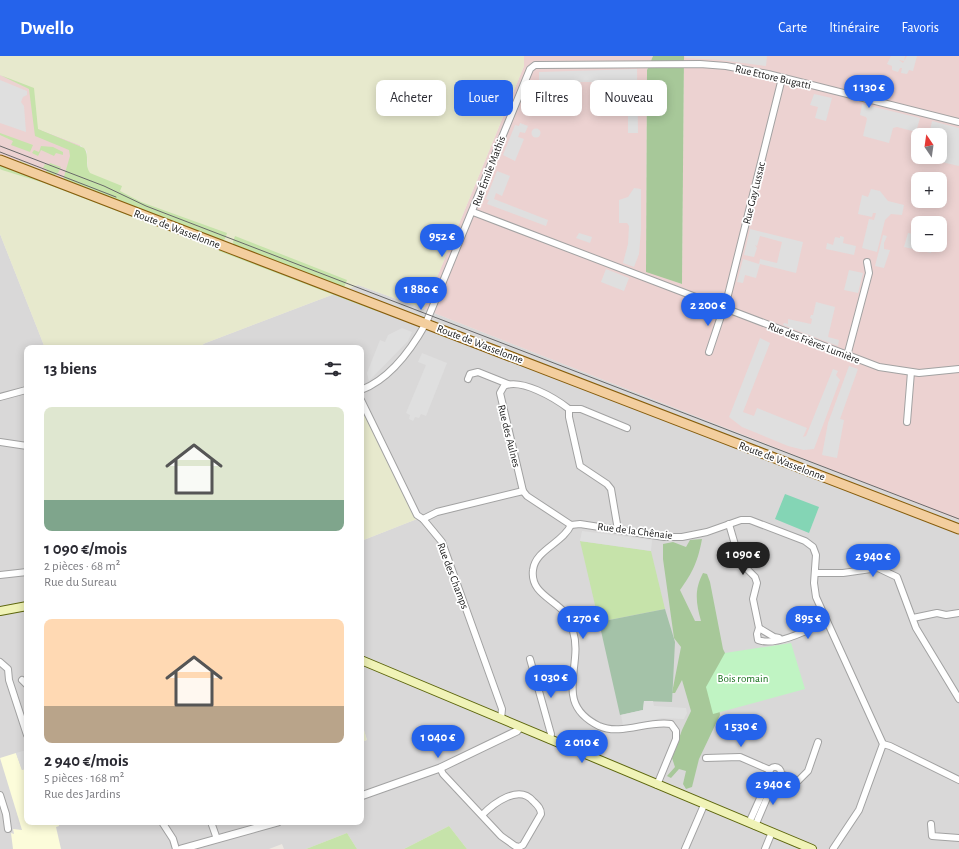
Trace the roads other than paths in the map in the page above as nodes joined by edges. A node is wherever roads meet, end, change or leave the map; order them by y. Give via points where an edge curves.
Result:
1 (646, 57) edge
2 (646, 64) junction
3 (535, 65) joint
4 (782, 78) junction
5 (959, 122) edge
6 (0, 160) edge
7 (473, 212) junction
8 (867, 262) dead end
9 (724, 308) junction
10 (426, 323) junction
11 (708, 352) dead end
12 (847, 356) junction
13 (959, 369) edge
14 (910, 372) junction
15 (468, 379) dead end
16 (508, 384) junction
17 (364, 389) edge
18 (24, 391) edge
19 (0, 397) edge
20 (364, 406) edge
21 (569, 408) junction
22 (907, 422) dead end
23 (627, 428) dead end
24 (0, 442) edge
25 (24, 446) edge
26 (523, 491) junction
27 (423, 520) junction
28 (729, 524) junction
29 (571, 525) junction
30 (959, 529) edge
31 (618, 530) junction
32 (24, 572) edge
33 (815, 573) junction
34 (0, 575) edge
35 (24, 607) edge
36 (0, 611) edge
37 (959, 613) edge
38 (914, 618) junction
39 (827, 621) junction
40 (759, 628) junction
41 (783, 638) junction
42 (530, 659) dead end
43 (364, 661) edge
44 (0, 662) edge
45 (959, 685) edge
46 (952, 688) junction
47 (959, 699) edge
48 (501, 719) junction
49 (24, 726) edge
50 (520, 727) junction
51 (550, 740) junction
52 (818, 742) dead end
53 (883, 744) junction
54 (706, 758) dead end
55 (440, 768) junction
56 (781, 774) junction
57 (772, 775) junction
58 (959, 780) edge
59 (656, 784) junction
60 (0, 795) edge
61 (364, 795) edge
62 (704, 805) junction
63 (482, 815) junction
64 (931, 824) dead end
65 (164, 825) edge
66 (212, 825) edge
67 (267, 825) edge
68 (752, 825) junction
69 (8, 829) dead end
70 (772, 832) junction
71 (959, 838) edge
72 (218, 839) junction
73 (176, 849) edge
74 (180, 849) edge
75 (684, 849) edge
76 (765, 849) edge
77 (812, 849) edge
78 (833, 849) edge

1 - 2 street
2 - 3 street, Rue Ettore Bugatti
2 - 4 street, Rue Ettore Bugatti via 726,66
3 - 7 street, Rue Émile Mathis via 530,69
4 - 5 street, Rue Ettore Bugatti
4 - 9 street, Rue Gay Lussac
6 - 10 main road, Route de Wasselonne
7 - 9 street, Rue des Frères Lumière
7 - 10 street, Rue Émile Mathis
8 - 12 street via 869,273
9 - 11 street, Rue Gay Lussac
9 - 12 street, Rue des Frères Lumière
10 - 17 street, Rue Émile Mathis via 413,346 391,370 380,381
10 - 30 main road, Route de Wasselonne
12 - 14 street, Rue des Frères Lumière via 879,368
13 - 14 street, Rue des Frères Lumière
14 - 22 street
15 - 16 street via 470,374 478,372
16 - 21 street via 517,383 556,398
16 - 26 street, Rue des Aulnes via 501,388 499,396
18 - 19 street
20 - 27 street, Rue des Champs via 417,515
21 - 23 street via 581,409
21 - 31 street via 580,466 607,484 611,490
24 - 25 street
26 - 27 street via 436,512
26 - 29 street
27 - 48 street, Rue des Champs via 442,542 502,709
28 - 31 street, Rue de la Chênaie via 682,537
28 - 33 street, Rue de la Chênaie via 750,520 805,541 813,547 816,555
28 - 40 street via 740,562 756,577 753,598
29 - 31 street, Rue de la Chênaie
29 - 59 street via 533,565 533,583 566,615 574,631 576,653 571,682 572,692 577,706 588,719 601,726 616,729 659,723 671,724 676,731 676,740
32 - 34 street
33 - 38 street via 843,573 878,568 897,576
33 - 39 street, Rue de la Chênaie via 816,597
35 - 36 main road
37 - 38 street via 937,613
38 - 46 street via 916,628
39 - 41 street via 798,635
39 - 53 street, Rue de la Chênaie
40 - 41 street via 774,637
40 - 41 street via 758,640 764,642
42 - 51 street via 551,734
43 - 48 main road
44 - 49 street via 8,669 9,680
45 - 46 street
46 - 47 street
48 - 50 main road
50 - 51 main road
50 - 55 street via 517,731
51 - 59 main road
52 - 56 street via 808,771 798,781
53 - 58 street
53 - 78 street via 859,810
54 - 57 street via 740,757
55 - 61 street
55 - 63 street
56 - 57 street
56 - 57 street via 781,771 774,767
57 - 68 street
59 - 62 main road
60 - 69 street
62 - 68 main road
62 - 75 street
63 - 63 street via 501,836 519,847 523,845 541,810 524,794 494,803
64 - 71 street via 932,836
65 - 73 street
66 - 72 street
67 - 72 street
68 - 70 main road
70 - 76 street
70 - 77 main road
72 - 74 street

